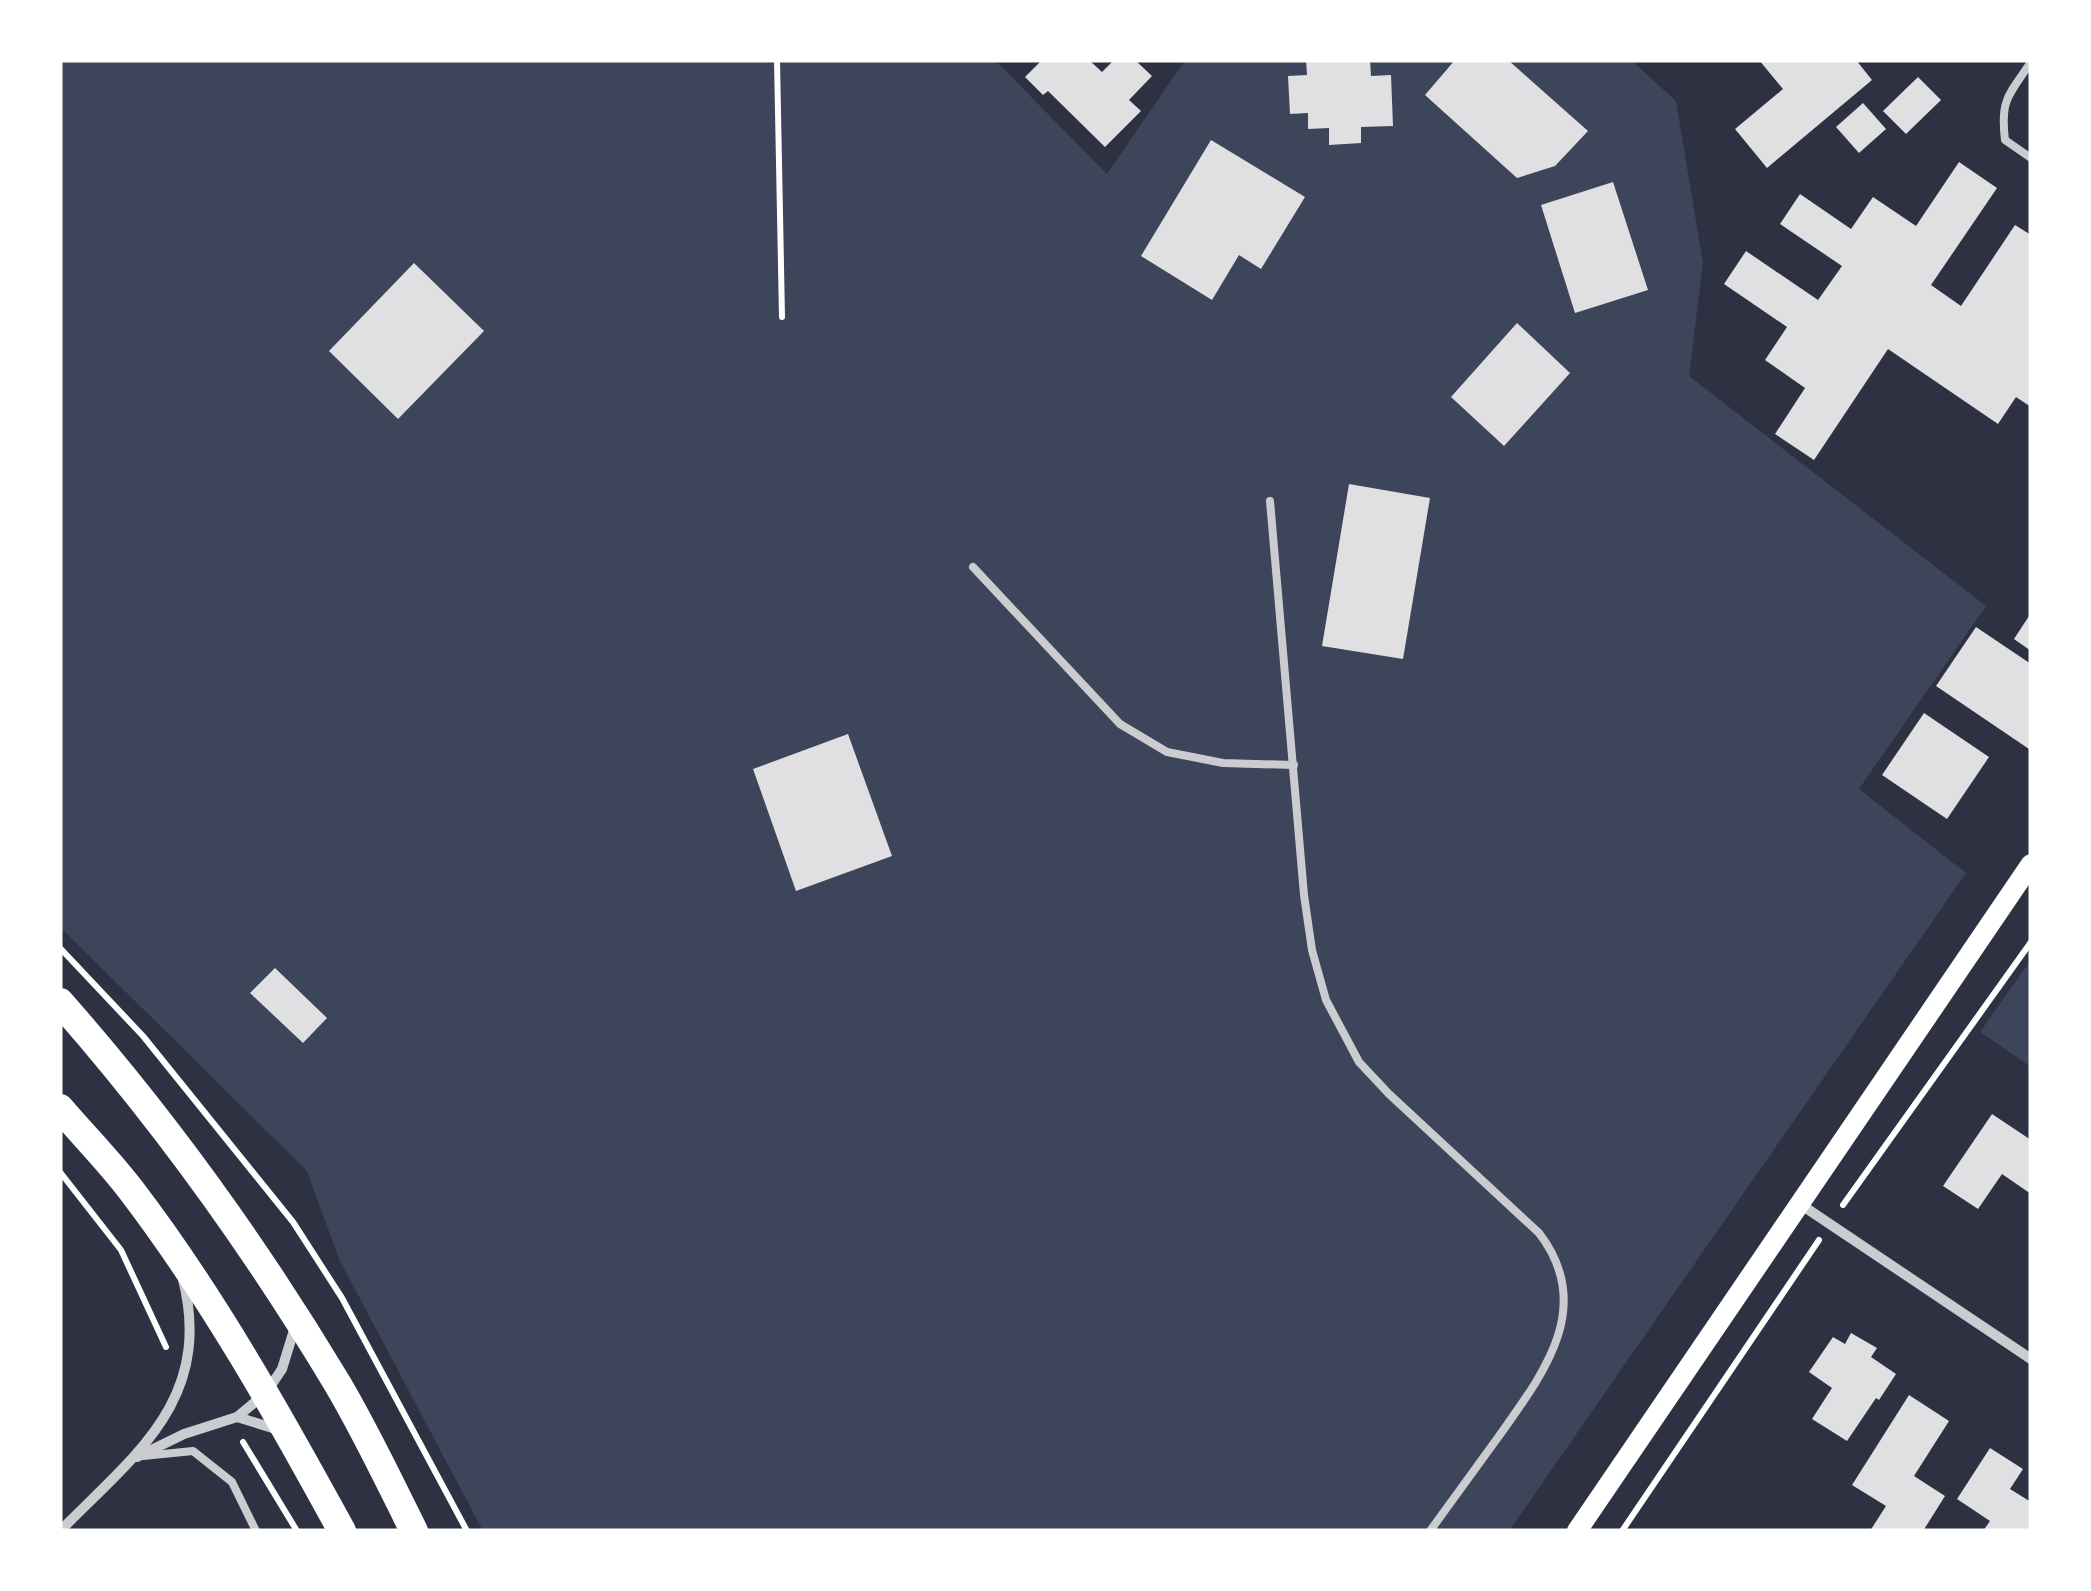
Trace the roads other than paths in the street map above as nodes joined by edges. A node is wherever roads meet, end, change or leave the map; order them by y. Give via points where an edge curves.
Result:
1 (2031, 62) edge
2 (2031, 158) edge
3 (1270, 501) dead end
4 (973, 567) dead end
5 (1294, 765) junction
6 (2031, 864) edge
7 (60, 1002) edge
8 (60, 1108) edge
9 (1800, 1204) junction
10 (178, 1258) junction
11 (297, 1318) junction
12 (2031, 1360) edge
13 (266, 1392) junction
14 (231, 1418) junction
15 (289, 1433) junction
16 (136, 1457) junction
17 (60, 1531) edge
18 (256, 1531) edge
19 (342, 1531) edge
20 (414, 1531) edge
21 (1430, 1531) edge
22 (1578, 1531) edge

1 - 2 lane via 2002,113 2005,140
3 - 5 lane
4 - 5 lane via 1120,724 1167,752 1224,763
5 - 21 lane via 1312,950 1346,1043 1373,1079 1539,1233 1562,1288 1563,1318 1549,1363
6 - 9 main road
7 - 11 highway via 197,1170
8 - 10 highway
9 - 12 street
9 - 22 main road
10 - 13 highway
10 - 16 street via 191,1312 186,1369
11 - 13 street via 282,1369
11 - 20 highway
13 - 14 street
13 - 15 highway
14 - 15 street
14 - 16 street
15 - 19 highway
16 - 17 street
16 - 18 lane via 193,1451 232,1482

